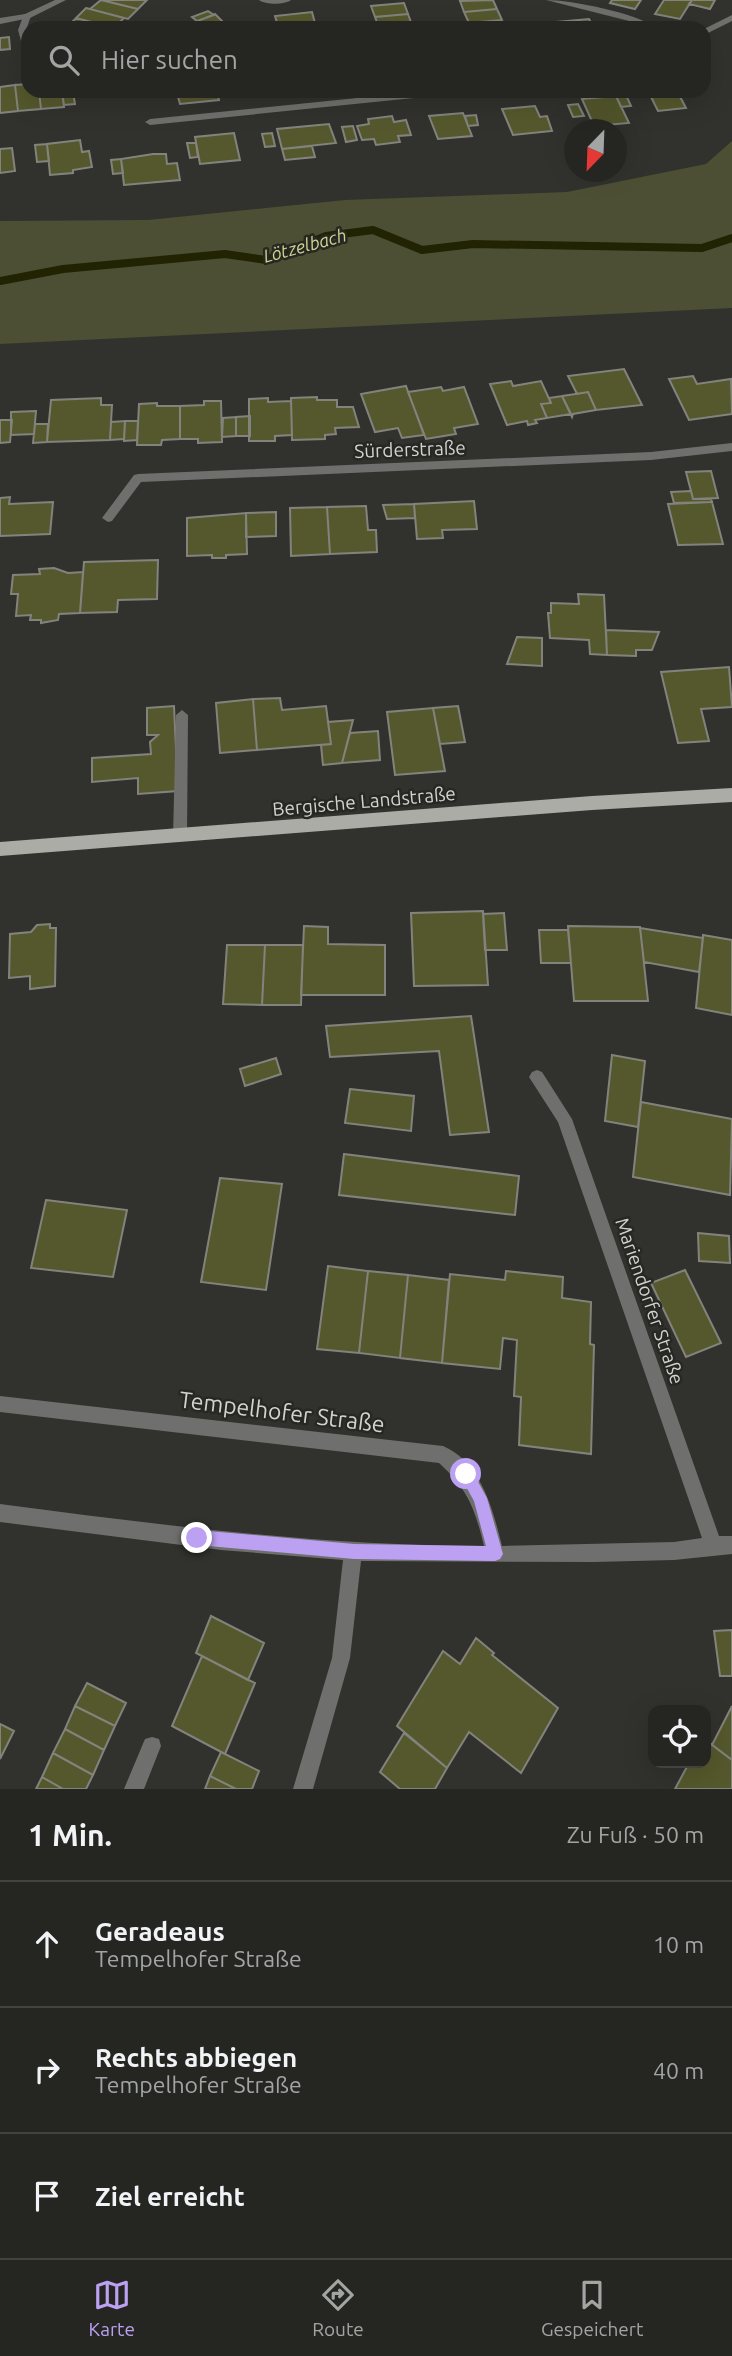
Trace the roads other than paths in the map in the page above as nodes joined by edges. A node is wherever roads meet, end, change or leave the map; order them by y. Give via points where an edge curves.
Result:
1 (62, 0) edge
2 (263, 0) edge
3 (287, 0) edge
4 (550, 0) edge
5 (27, 16) junction
6 (732, 18) edge
7 (0, 21) edge
8 (25, 21) edge
9 (638, 21) edge
10 (711, 28) edge
11 (380, 98) edge
12 (150, 122) dead end
13 (732, 447) edge
14 (108, 518) dead end
15 (181, 715) dead end
16 (732, 795) edge
17 (180, 837) junction
18 (0, 849) edge
19 (537, 1077) dead end
20 (0, 1404) edge
21 (0, 1513) edge
22 (713, 1544) junction
23 (732, 1545) edge
24 (354, 1552) junction
25 (495, 1554) junction
26 (152, 1746) dead end
27 (134, 1789) edge
28 (303, 1789) edge

1 - 5 street
2 - 3 street
4 - 9 street
5 - 7 street
5 - 8 street
6 - 10 street
11 - 12 street
13 - 14 street, Sürderstraße via 651,456 138,478
15 - 17 street
16 - 17 main road, Bergische Landstraße
17 - 18 main road, Bergische Landstraße
19 - 22 street, Mariendorfer Straße via 564,1119
20 - 25 street, Tempelhofer Straße via 443,1455 466,1474 480,1498
21 - 24 street
22 - 23 street
22 - 25 street via 678,1551
24 - 25 street
24 - 28 street via 341,1658
26 - 27 street

